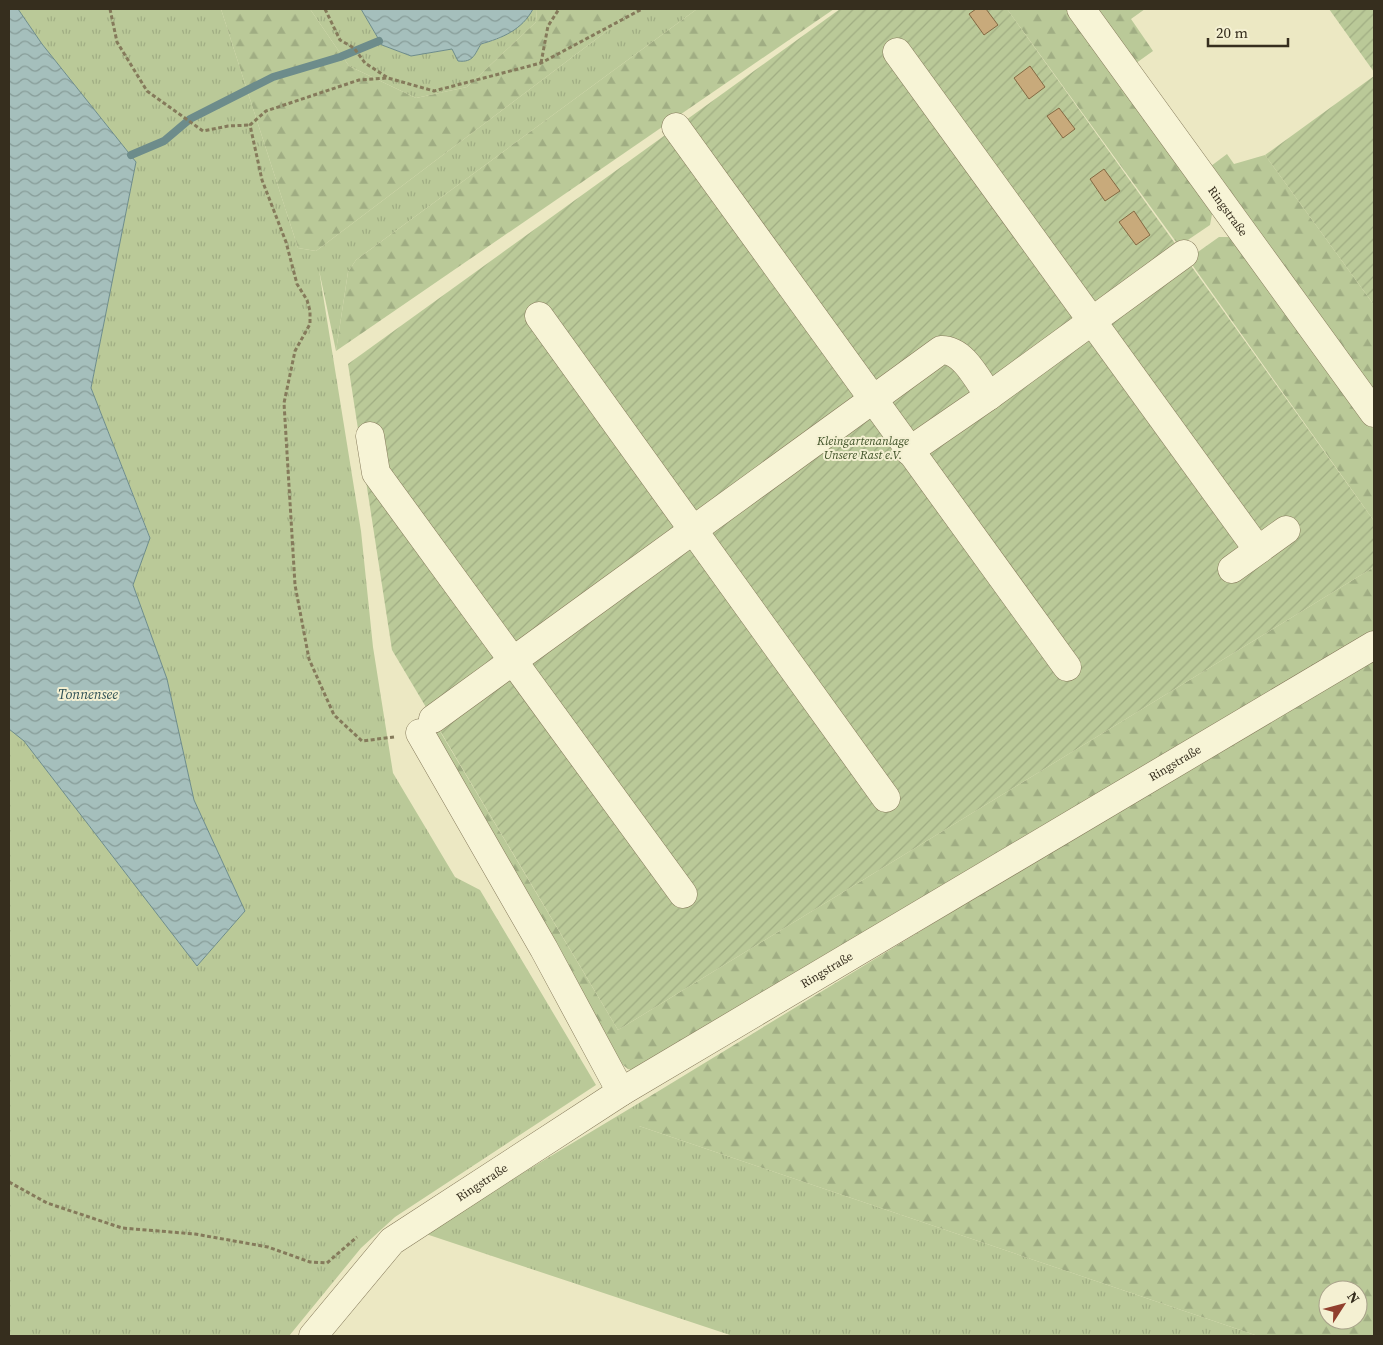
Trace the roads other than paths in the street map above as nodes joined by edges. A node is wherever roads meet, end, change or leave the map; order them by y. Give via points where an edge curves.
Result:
1 (1081, 9) edge
2 (897, 52) dead end
3 (676, 127) dead end
4 (1184, 254) dead end
5 (539, 316) dead end
6 (1092, 320) junction
7 (989, 396) junction
8 (872, 399) junction
9 (1374, 413) edge
10 (370, 436) dead end
11 (909, 451) junction
12 (693, 530) junction
13 (1286, 530) dead end
14 (1258, 550) junction
15 (1232, 569) dead end
16 (1374, 644) edge
17 (513, 661) junction
18 (1067, 667) dead end
19 (886, 798) dead end
20 (683, 894) dead end
21 (621, 1092) junction
22 (313, 1336) edge

1 - 9 street, Ringstraße
2 - 6 street
3 - 8 street
4 - 6 street
5 - 12 street
6 - 7 street
6 - 14 street
7 - 8 street via 958,354 941,350
7 - 11 street
8 - 11 street
8 - 12 street
10 - 17 street via 376,472
11 - 18 street
12 - 17 street
12 - 19 street
13 - 14 street
14 - 15 street
16 - 21 street, Ringstraße
17 - 20 street
17 - 21 street via 426,726
21 - 22 street, Ringstraße via 392,1241

